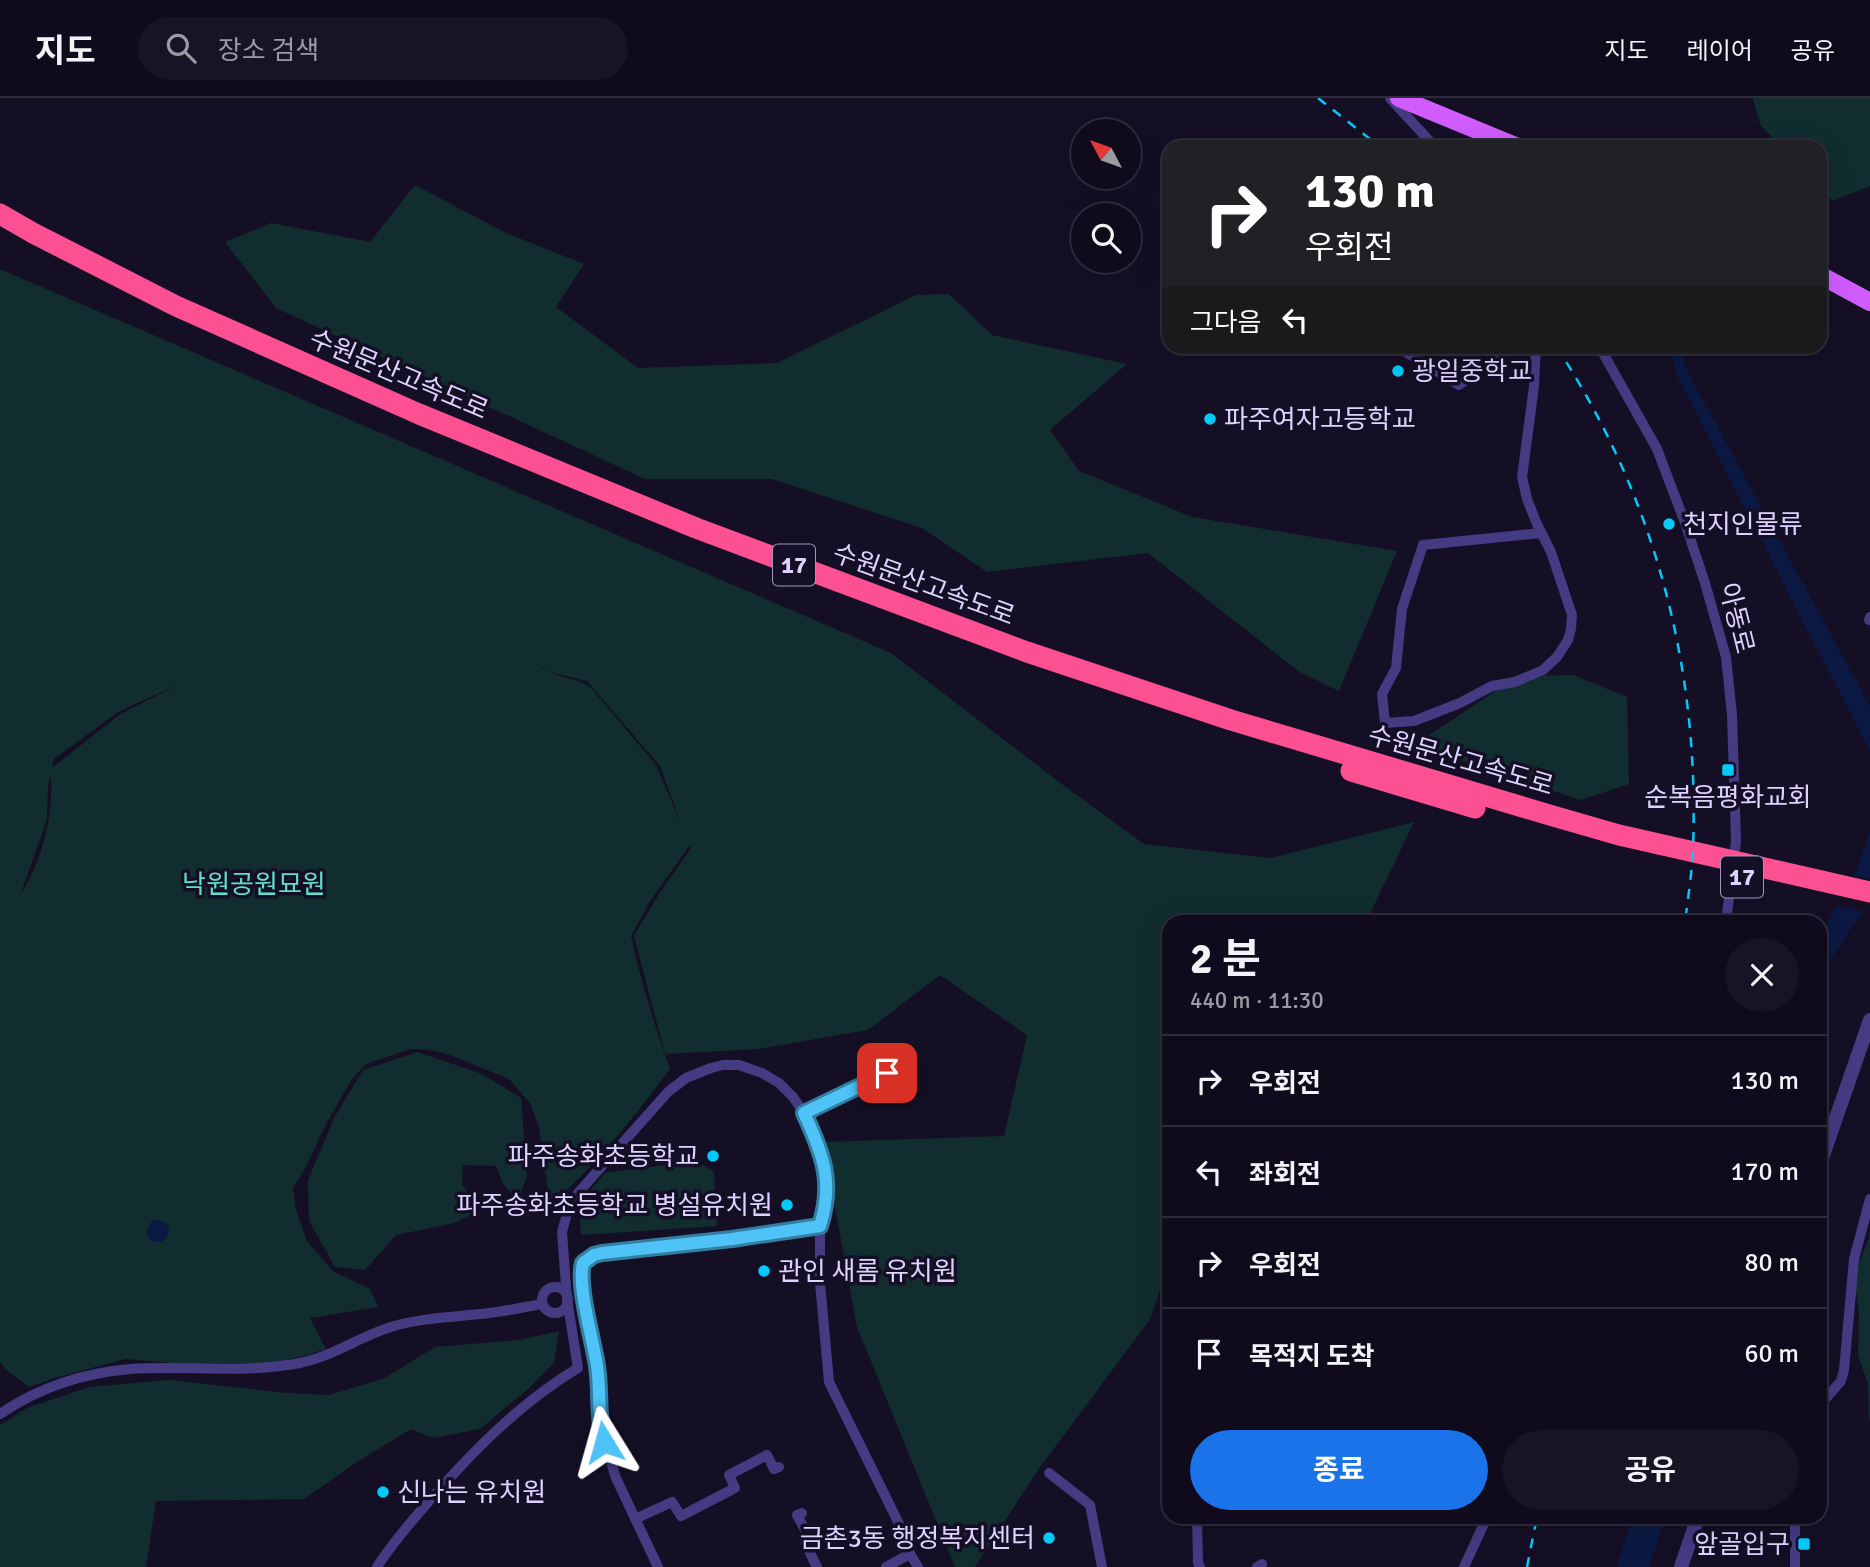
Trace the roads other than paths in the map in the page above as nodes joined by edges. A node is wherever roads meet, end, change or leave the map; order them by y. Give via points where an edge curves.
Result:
1 (1390, 98) edge
2 (1399, 98) edge
3 (1429, 140) edge
4 (1501, 140) edge
5 (0, 214) edge
6 (0, 229) edge
7 (1827, 279) edge
8 (1870, 302) edge
9 (1409, 354) edge
10 (1502, 354) edge
11 (1536, 354) edge
12 (1604, 354) edge
13 (1541, 533) junction
14 (1616, 840) junction
15 (1870, 892) edge
16 (1870, 904) edge
17 (1727, 915) edge
18 (1870, 1020) edge
19 (887, 1073) dead end
20 (804, 1113) junction
21 (1827, 1144) edge
22 (1870, 1199) edge
23 (820, 1226) junction
24 (568, 1299) junction
25 (542, 1304) junction
26 (578, 1368) junction
27 (597, 1368) junction
28 (1827, 1397) edge
29 (0, 1414) edge
30 (779, 1467) dead end
31 (1049, 1473) dead end
32 (803, 1513) dead end
33 (635, 1519) junction
34 (1197, 1524) edge
35 (1484, 1524) edge
36 (1696, 1524) edge
37 (1796, 1524) edge
38 (910, 1554) junction
39 (377, 1567) edge
40 (658, 1567) edge
41 (817, 1567) edge
42 (886, 1567) edge
43 (918, 1567) edge
44 (1102, 1567) edge
45 (1200, 1567) edge
46 (1464, 1567) edge
47 (1681, 1567) edge
48 (1795, 1567) edge

1 - 3 street
2 - 4 main road
5 - 14 highway, 수원문산고속도로 / 17 via 103,270 253,341 696,528 1015,647
6 - 14 highway, 수원문산고속도로 / 17 via 98,282 286,369 528,472 854,601 1346,769 1433,796
7 - 8 main road
9 - 10 street via 1459,385
11 - 13 street via 1522,477
12 - 17 street, 아동로 via 1657,449 1706,583 1726,657 1735,841
13 - 13 street via 1423,545 1402,609 1396,668 1382,694 1385,723 1414,720 1492,686 1516,682 1558,657 1569,640 1572,615
14 - 15 highway, 수원문산고속도로 / 17
14 - 16 highway, 수원문산고속도로 / 17 via 1739,876
18 - 21 street
19 - 20 street
20 - 23 street via 827,1175
20 - 24 street via 779,1083 739,1065 711,1068 668,1092 572,1204 562,1232
22 - 28 street via 1854,1259 1844,1370
23 - 27 street via 588,1258 581,1279
23 - 38 street via 829,1382
24 - 25 street via 557,1313
24 - 25 street via 561,1289 552,1287 542,1296
24 - 26 street
25 - 29 street via 391,1326 321,1358 264,1369 129,1370 93,1375 32,1395
26 - 27 street
26 - 39 street via 548,1386 466,1459
27 - 33 street via 601,1431
30 - 33 street via 774,1469 767,1455 729,1475 735,1488 681,1516 672,1502
31 - 44 street via 1090,1505
32 - 41 street via 797,1516 810,1539 805,1543
33 - 40 street
34 - 45 street
35 - 46 street
36 - 47 street
37 - 48 street
38 - 42 street
38 - 43 street

